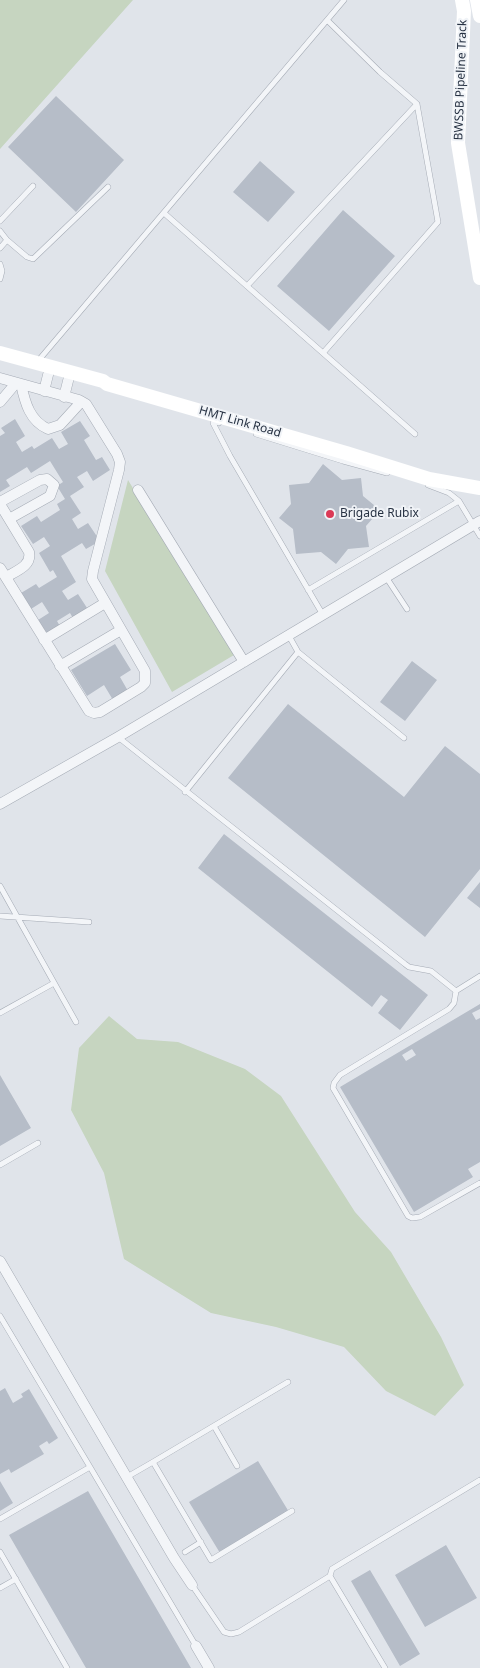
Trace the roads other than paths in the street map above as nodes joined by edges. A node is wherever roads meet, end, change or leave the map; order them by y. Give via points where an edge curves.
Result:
1 (344, 0) edge
2 (462, 0) edge
3 (477, 0) edge
4 (480, 16) edge
5 (327, 20) junction
6 (417, 104) junction
7 (33, 186) dead end
8 (108, 186) dead end
9 (164, 213) junction
10 (0, 221) edge
11 (0, 231) edge
12 (7, 240) junction
13 (0, 248) edge
14 (0, 264) edge
15 (480, 278) edge
16 (0, 279) edge
17 (247, 286) junction
18 (0, 353) edge
19 (323, 353) junction
20 (36, 363) junction
21 (50, 367) junction
22 (70, 373) junction
23 (0, 378) edge
24 (18, 384) junction
25 (44, 391) junction
26 (64, 397) junction
27 (0, 402) edge
28 (81, 402) junction
29 (243, 430) dead end
30 (252, 433) dead end
31 (415, 434) dead end
32 (309, 446) junction
33 (344, 457) junction
34 (480, 488) edge
35 (138, 490) dead end
36 (458, 501) junction
37 (0, 503) edge
38 (9, 518) junction
39 (477, 523) edge
40 (480, 536) edge
41 (0, 568) edge
42 (386, 577) junction
43 (6, 578) junction
44 (308, 590) junction
45 (105, 603) junction
46 (407, 610) dead end
47 (323, 615) junction
48 (121, 630) junction
49 (289, 636) junction
50 (44, 640) junction
51 (298, 652) junction
52 (244, 662) junction
53 (60, 666) junction
54 (118, 737) junction
55 (404, 738) dead end
56 (185, 792) junction
57 (0, 804) edge
58 (0, 886) edge
59 (0, 916) edge
60 (17, 917) junction
61 (89, 922) dead end
62 (480, 976) edge
63 (54, 983) junction
64 (456, 991) junction
65 (0, 1013) edge
66 (76, 1022) dead end
67 (38, 1143) dead end
68 (0, 1165) edge
69 (480, 1183) edge
70 (0, 1261) edge
71 (0, 1316) edge
72 (288, 1382) dead end
73 (214, 1426) junction
74 (153, 1462) junction
75 (237, 1466) dead end
76 (90, 1467) junction
77 (127, 1477) junction
78 (480, 1480) edge
79 (292, 1511) dead end
80 (0, 1519) edge
81 (201, 1542) junction
82 (0, 1552) edge
83 (185, 1552) dead end
84 (330, 1576) junction
85 (16, 1579) junction
86 (192, 1585) joint
87 (0, 1588) edge
88 (196, 1646) joint
89 (67, 1668) edge
90 (209, 1668) edge
91 (384, 1668) edge

1 - 5 lane
2 - 15 street, BWSSB Pipeline Track via 458,143
3 - 4 street
5 - 6 lane
5 - 9 lane
6 - 17 lane
6 - 19 lane via 438,222
7 - 10 lane
8 - 12 lane via 34,259
9 - 17 lane
9 - 20 lane
11 - 12 lane
12 - 13 lane
14 - 16 lane
17 - 19 lane
18 - 20 street, HMT Link Road
19 - 31 lane
20 - 21 street, HMT Link Road
21 - 22 street, HMT Link Road
21 - 25 street
22 - 26 street
22 - 32 street, HMT Link Road
23 - 24 street
24 - 25 street
24 - 27 street
24 - 28 street via 27,408 39,425 48,430 60,425
25 - 26 street
26 - 28 street
28 - 45 street via 90,409 120,462 92,571 92,579
29 - 44 lane via 213,423
30 - 32 lane
32 - 33 street, HMT Link Road
33 - 34 street, HMT Link Road via 429,479
33 - 36 lane via 425,483
35 - 52 street
36 - 39 lane
36 - 44 lane
37 - 38 street
37 - 38 street via 40,480 47,479 54,486 50,496
38 - 43 street via 30,557 26,565
39 - 40 lane
39 - 42 street
41 - 43 street
42 - 46 lane
42 - 47 street
43 - 50 street
44 - 47 lane
45 - 48 street
45 - 50 street
47 - 49 street
48 - 53 street
48 - 53 street via 145,671 145,683 108,707 94,713 90,711
49 - 51 lane
49 - 52 street
50 - 53 street
51 - 55 lane
51 - 56 lane
52 - 54 street
54 - 56 lane
54 - 57 street
56 - 64 lane via 405,964 430,971
58 - 60 lane
59 - 60 lane
60 - 61 lane
60 - 63 lane
62 - 64 lane
63 - 65 lane
63 - 66 lane
64 - 69 lane via 454,1003 449,1008 340,1076 333,1088 408,1216 420,1217
67 - 68 lane
70 - 77 street
71 - 76 lane
72 - 73 lane
73 - 74 lane
73 - 75 lane
74 - 77 lane
74 - 81 lane
76 - 80 lane
76 - 88 lane
77 - 86 street
78 - 84 lane via 332,1569
79 - 81 lane via 211,1560
81 - 83 lane
82 - 85 lane
84 - 86 lane via 231,1634 224,1632
84 - 91 lane
85 - 87 lane
85 - 89 lane
88 - 90 street

